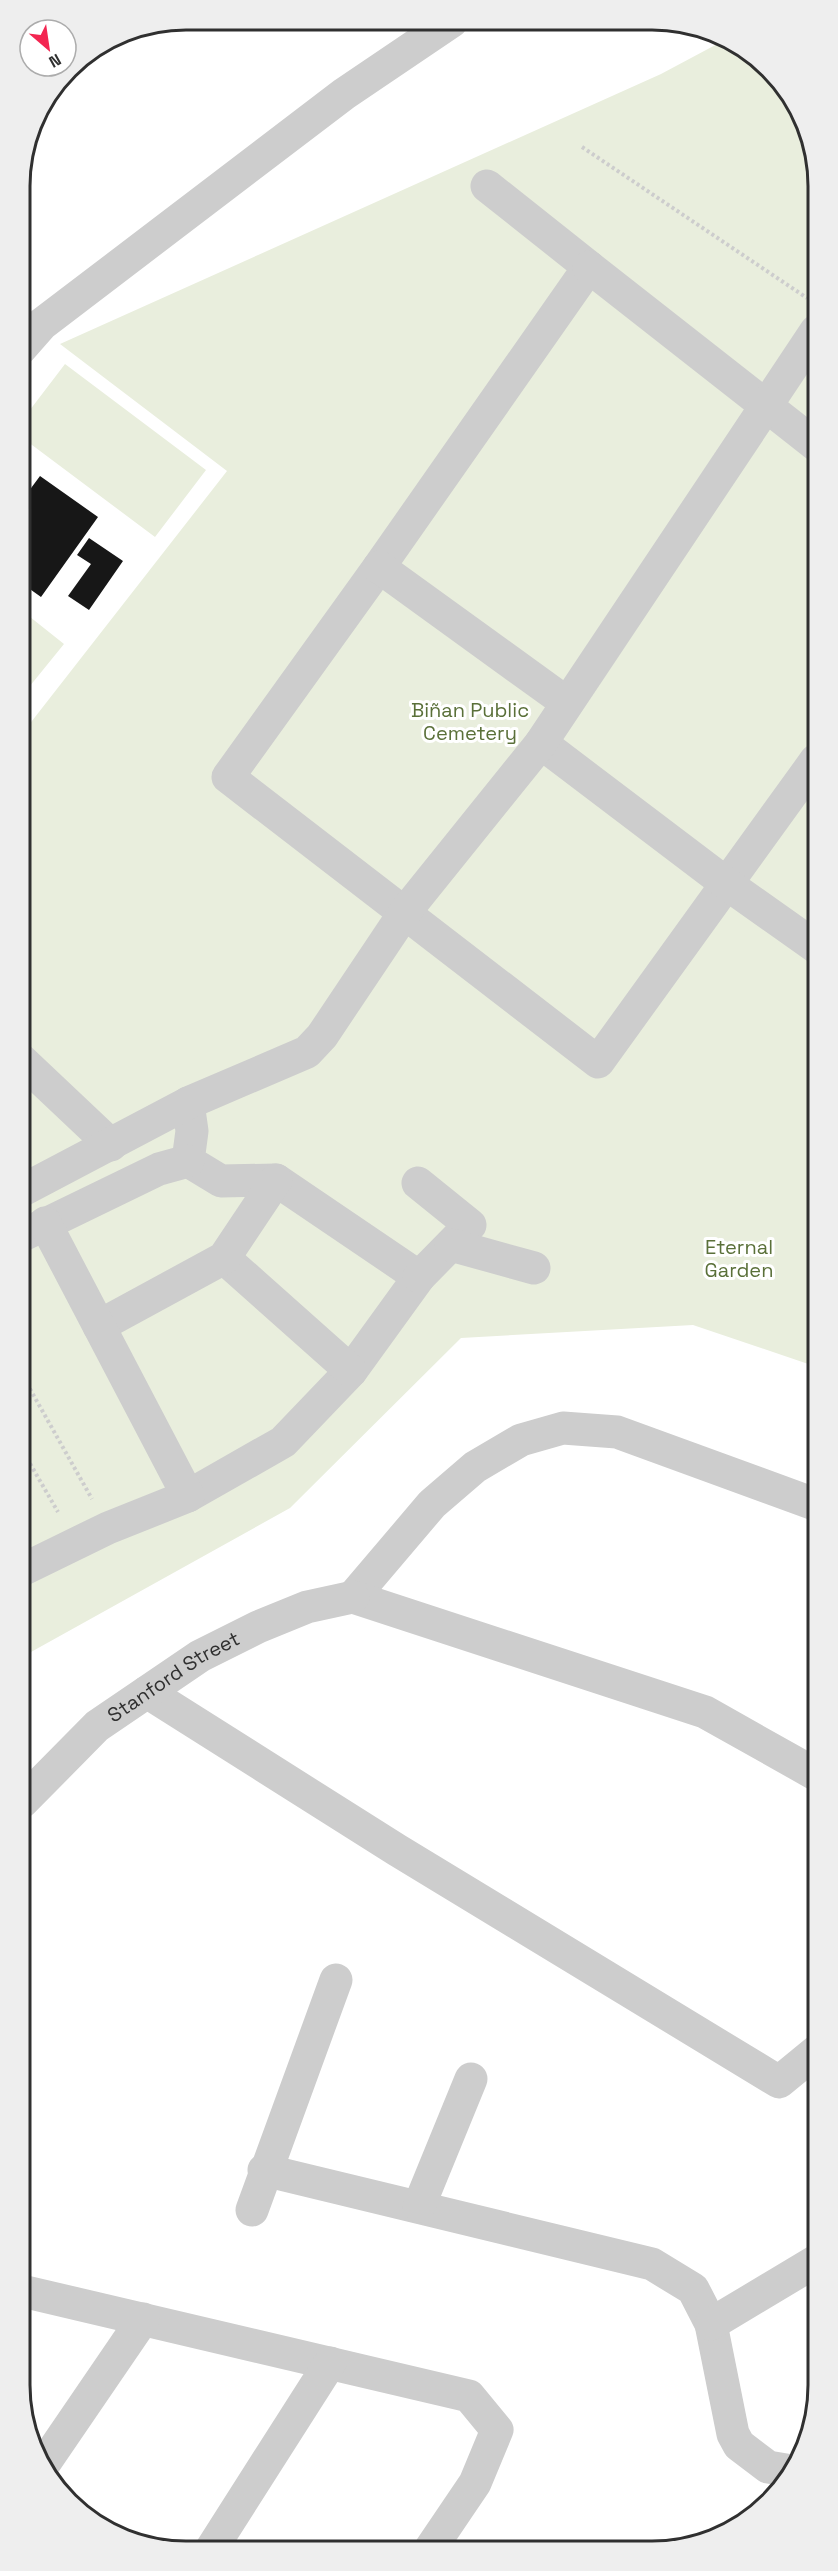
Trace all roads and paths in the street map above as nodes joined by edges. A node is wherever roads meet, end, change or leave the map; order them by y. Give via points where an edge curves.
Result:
1 (439, 30) edge
2 (582, 147) dead end
3 (487, 186) dead end
4 (589, 267) junction
5 (808, 298) edge
6 (30, 338) edge
7 (808, 344) edge
8 (765, 406) junction
9 (808, 439) edge
10 (379, 567) junction
11 (567, 703) junction
12 (541, 743) junction
13 (808, 771) edge
14 (727, 884) junction
15 (405, 912) junction
16 (808, 941) edge
17 (30, 1068) edge
18 (188, 1103) junction
19 (111, 1145) junction
20 (188, 1161) junction
21 (276, 1180) junction
22 (418, 1183) dead end
23 (30, 1186) edge
24 (33, 1229) edge
25 (451, 1245) junction
26 (224, 1258) junction
27 (534, 1268) dead end
28 (419, 1277) junction
29 (99, 1326) junction
30 (351, 1371) junction
31 (30, 1389) edge
32 (30, 1464) edge
33 (188, 1496) junction
34 (808, 1502) edge
35 (108, 1528) junction
36 (76, 1544) junction
37 (30, 1566) edge
38 (353, 1597) junction
39 (147, 1692) junction
40 (808, 1770) edge
41 (30, 1794) edge
42 (336, 1980) dead end
43 (808, 2058) edge
44 (471, 2079) dead end
45 (264, 2170) junction
46 (419, 2206) junction
47 (252, 2210) dead end
48 (808, 2266) edge
49 (30, 2293) edge
50 (143, 2319) junction
51 (711, 2324) junction
52 (330, 2363) junction
53 (48, 2458) edge
54 (783, 2470) edge
55 (216, 2541) edge
56 (436, 2541) edge

1 - 6 street via 325,108 42,324
2 - 5 path
3 - 4 street
4 - 8 street
4 - 10 street
7 - 8 street
8 - 9 street
8 - 11 street
10 - 11 street
10 - 15 street via 228,777
11 - 12 street
12 - 14 street
12 - 15 street
13 - 14 street
14 - 15 street via 598,1062
14 - 16 street
15 - 18 street via 322,1036 307,1052
17 - 19 street
18 - 19 street
18 - 20 street via 192,1131
19 - 23 street
20 - 21 street via 221,1181
20 - 24 street via 159,1169
21 - 26 street
21 - 28 street
22 - 25 street via 470,1225
24 - 29 street
25 - 27 street
25 - 28 street
26 - 29 street
26 - 30 street
28 - 30 street
29 - 33 street
30 - 33 street via 283,1442
31 - 35 path
32 - 36 path
33 - 35 street
34 - 38 street via 617,1432 563,1428 521,1440 475,1467 432,1504
35 - 36 street
36 - 37 street
38 - 39 street, Stanford Street via 307,1607 258,1627 200,1656
38 - 40 street via 705,1712
39 - 41 street, Stanford Street via 97,1726
39 - 43 street via 778,2082
42 - 45 street
44 - 46 street
45 - 46 street
45 - 47 street
46 - 51 street via 652,2264 693,2289
48 - 51 street
49 - 50 street
50 - 52 street
50 - 53 street
51 - 54 street via 733,2434 739,2445 768,2467
52 - 55 street
52 - 56 street via 469,2396 497,2430 476,2483

